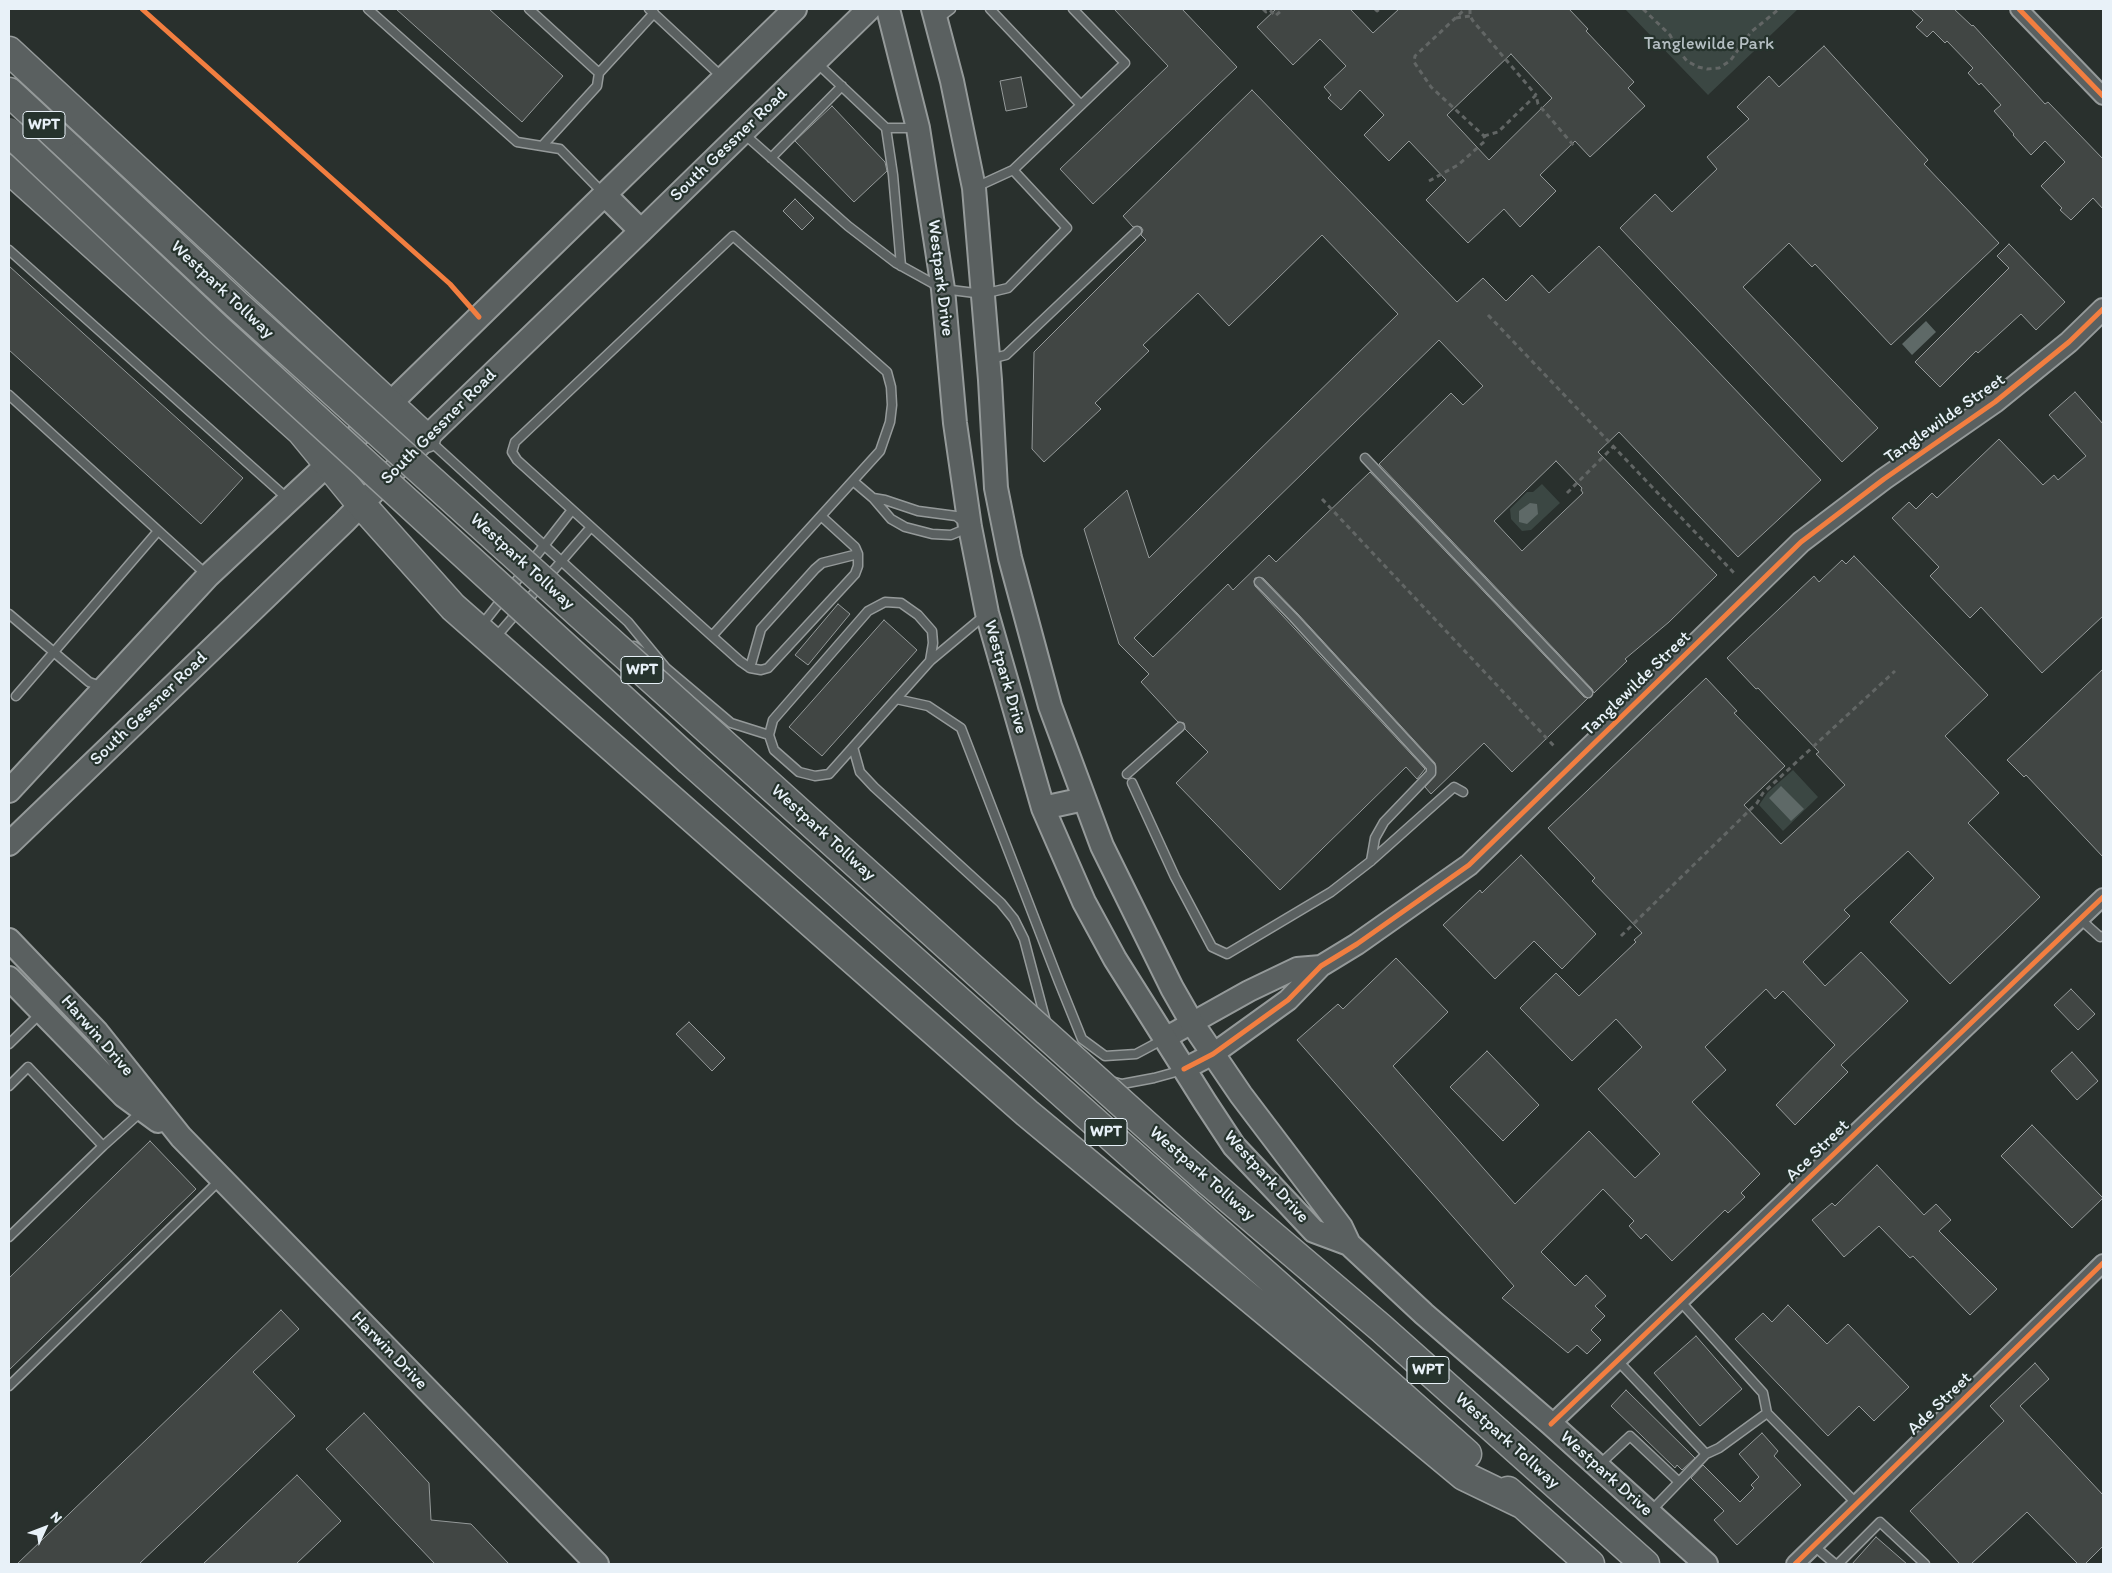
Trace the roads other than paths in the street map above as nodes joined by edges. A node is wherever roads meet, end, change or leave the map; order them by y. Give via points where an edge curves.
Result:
1 (368, 9) edge
2 (529, 9) edge
3 (795, 9) edge
4 (869, 9) edge
5 (888, 9) edge
6 (990, 9) edge
7 (1073, 9) edge
8 (2019, 9) edge
9 (651, 11) edge
10 (940, 12) edge
11 (9, 51) edge
12 (816, 61) junction
13 (599, 73) junction
14 (723, 78) junction
15 (842, 86) junction
16 (9, 92) edge
17 (2103, 96) edge
18 (1081, 105) junction
19 (886, 128) junction
20 (918, 128) junction
21 (9, 132) edge
22 (742, 132) junction
23 (543, 145) junction
24 (771, 158) junction
25 (9, 169) edge
26 (1012, 170) junction
27 (974, 188) junction
28 (604, 194) junction
29 (641, 231) junction
30 (1137, 231) dead end
31 (9, 250) edge
32 (902, 266) junction
33 (943, 289) junction
34 (983, 294) junction
35 (2103, 309) edge
36 (988, 359) junction
37 (9, 395) edge
38 (389, 404) junction
39 (426, 438) junction
40 (1365, 458) dead end
41 (328, 464) junction
42 (853, 481) junction
43 (873, 498) junction
44 (289, 500) junction
45 (361, 504) junction
46 (572, 510) junction
47 (821, 516) junction
48 (1003, 523) junction
49 (591, 527) junction
50 (970, 527) junction
51 (158, 531) junction
52 (544, 546) junction
53 (858, 554) junction
54 (561, 562) junction
55 (208, 576) junction
56 (1259, 582) dead end
57 (542, 584) junction
58 (561, 586) dead end
59 (987, 613) junction
60 (9, 614) edge
61 (485, 636) junction
62 (712, 636) junction
63 (623, 639) dead end
64 (53, 653) junction
65 (930, 661) junction
66 (666, 668) junction
67 (750, 668) junction
68 (104, 688) junction
69 (1588, 692) dead end
70 (16, 696) dead end
71 (896, 699) junction
72 (1180, 727) dead end
73 (769, 735) junction
74 (853, 747) junction
75 (1127, 774) dead end
76 (1132, 782) dead end
77 (9, 791) edge
78 (1463, 792) dead end
79 (1084, 799) junction
80 (1043, 808) junction
81 (9, 844) edge
82 (1371, 861) junction
83 (2103, 897) edge
84 (2080, 919) junction
85 (2103, 936) edge
86 (9, 940) edge
87 (1321, 966) junction
88 (9, 978) edge
89 (42, 1012) junction
90 (1192, 1023) junction
91 (1165, 1038) junction
92 (9, 1044) edge
93 (1213, 1054) junction
94 (111, 1067) junction
95 (1184, 1069) junction
96 (9, 1086) edge
97 (143, 1110) junction
98 (181, 1137) junction
99 (103, 1146) junction
100 (222, 1178) junction
101 (9, 1237) edge
102 (1349, 1244) junction
103 (2103, 1263) edge
104 (1680, 1301) junction
105 (1617, 1360) junction
106 (9, 1386) edge
107 (1767, 1413) junction
108 (1551, 1424) junction
109 (1706, 1454) junction
110 (1598, 1467) junction
111 (1680, 1482) junction
112 (1522, 1504) junction
113 (1857, 1504) junction
114 (1649, 1513) junction
115 (1814, 1546) junction
116 (597, 1564) edge
117 (1590, 1564) edge
118 (1645, 1564) edge
119 (1706, 1564) edge
120 (1795, 1564) edge
121 (1837, 1564) edge
122 (1924, 1564) edge

1 - 23 lane via 517,142
2 - 13 lane
3 - 14 main road
4 - 12 main road, South Gessner Road
5 - 20 main road, Westpark Drive
6 - 18 lane
7 - 18 lane via 1125,64
8 - 17 street
9 - 13 lane
9 - 14 lane
10 - 27 main road, Westpark Drive
11 - 38 highway
12 - 15 lane
12 - 22 main road, South Gessner Road
13 - 23 lane via 596,86
14 - 28 main road
15 - 19 lane
15 - 24 lane
16 - 118 highway, Westpark Tollway / WPT, bridge via 236,304 1208,1180 1381,1328
18 - 26 lane
19 - 20 lane
19 - 32 lane
20 - 33 main road, Westpark Drive
21 - 112 highway, Westpark Tollway / WPT, bridge via 217,328 690,761
22 - 24 lane
22 - 29 main road, South Gessner Road
23 - 28 lane via 560,149
24 - 32 lane via 848,226
25 - 41 highway via 301,431
26 - 27 lane
26 - 34 lane via 1067,228 1008,288
27 - 34 main road, Westpark Drive
28 - 29 main road
28 - 38 main road
29 - 39 main road, South Gessner Road
30 - 36 lane via 1006,355
31 - 44 lane
32 - 33 lane
33 - 34 lane
33 - 50 main road, Westpark Drive via 955,423
34 - 36 main road, Westpark Drive
35 - 87 street, Tanglewilde Street via 2069,342 1995,402 1884,479 1801,542 1469,865
36 - 48 main road, Westpark Drive via 996,488
37 - 51 lane
38 - 39 highway
38 - 41 main road
39 - 45 main road, South Gessner Road
39 - 52 lane
40 - 69 lane
41 - 44 main road
41 - 45 highway
42 - 43 lane
42 - 46 lane via 880,451 886,437 892,405 887,372 733,236 515,442 512,452 517,460
42 - 47 lane
43 - 50 lane via 918,511 956,516
43 - 50 lane via 891,519 906,527 951,535
44 - 55 main road
45 - 61 highway via 453,607
45 - 81 main road, South Gessner Road
46 - 49 lane
46 - 52 lane
47 - 53 lane via 855,547
47 - 62 lane
48 - 50 main road
48 - 79 main road, Westpark Drive via 1050,706
49 - 54 lane
49 - 62 lane
50 - 59 main road, Westpark Drive
51 - 55 lane
51 - 64 lane
52 - 54 lane
52 - 61 lane
53 - 67 lane via 822,563 815,569 762,629
53 - 67 lane via 856,574 768,668
54 - 57 lane
54 - 66 lane via 628,622
55 - 68 main road
56 - 82 lane via 1431,767 1431,774 1384,822 1375,838
57 - 58 lane via 552,582
57 - 61 lane
59 - 65 lane
59 - 80 main road, Westpark Drive
60 - 64 lane
61 - 112 highway via 1027,1113 1464,1476
62 - 67 lane
63 - 66 lane
64 - 68 lane via 89,682
64 - 70 lane
65 - 71 lane
65 - 73 lane via 932,631 901,603 885,602 860,619 773,720
66 - 73 lane via 731,722
68 - 77 main road
71 - 74 lane
71 - 91 lane via 928,706 961,728 1082,1039 1105,1056 1136,1054
72 - 75 lane
73 - 74 lane via 774,750 799,772 815,776 829,774
74 - 95 lane via 860,772 1001,903 1014,920 1024,940 1046,1023 1068,1058 1098,1078 1122,1084
76 - 82 lane via 1212,947 1227,954 1331,892
78 - 82 lane via 1454,786
79 - 80 main road
79 - 90 main road, Westpark Drive via 1136,918
80 - 91 main road, Westpark Drive via 1084,902
83 - 84 street, Ace Street
84 - 85 lane via 2100,937
84 - 104 street, Ace Street
86 - 94 main road, Harwin Drive via 97,1032
87 - 90 street, Tanglewilde Street via 1297,968
87 - 93 street, Tanglewilde Street via 1288,1000
88 - 89 main road, Harwin Drive
89 - 92 lane
89 - 94 main road, Harwin Drive
90 - 91 street, Tanglewilde Street
90 - 93 main road, Westpark Drive
91 - 95 main road, Westpark Drive
93 - 95 street, Tanglewilde Street
93 - 102 main road, Westpark Drive via 1341,1227
94 - 97 main road, Harwin Drive via 124,1096
94 - 98 main road, Harwin Drive
95 - 102 main road, Westpark Drive via 1234,1146 1314,1231
96 - 99 lane via 28,1067
97 - 98 main road, Harwin Drive
97 - 99 lane
98 - 100 main road, Harwin Drive
99 - 101 lane
100 - 106 lane
100 - 116 main road, Harwin Drive
102 - 108 main road, Westpark Drive
103 - 113 street, Ade Street
104 - 105 street, Ace Street
104 - 107 lane via 1763,1393
105 - 108 street, Ace Street
105 - 109 lane
107 - 109 lane via 1720,1448
107 - 113 lane
108 - 110 main road, Westpark Drive
109 - 111 lane
110 - 111 lane via 1630,1436
110 - 114 main road, Westpark Drive
111 - 114 lane
112 - 117 highway, Westpark Tollway / WPT
113 - 115 street, Ade Street
114 - 119 main road, Westpark Drive
115 - 120 street, Ade Street
115 - 121 lane
121 - 122 lane via 1880,1522

